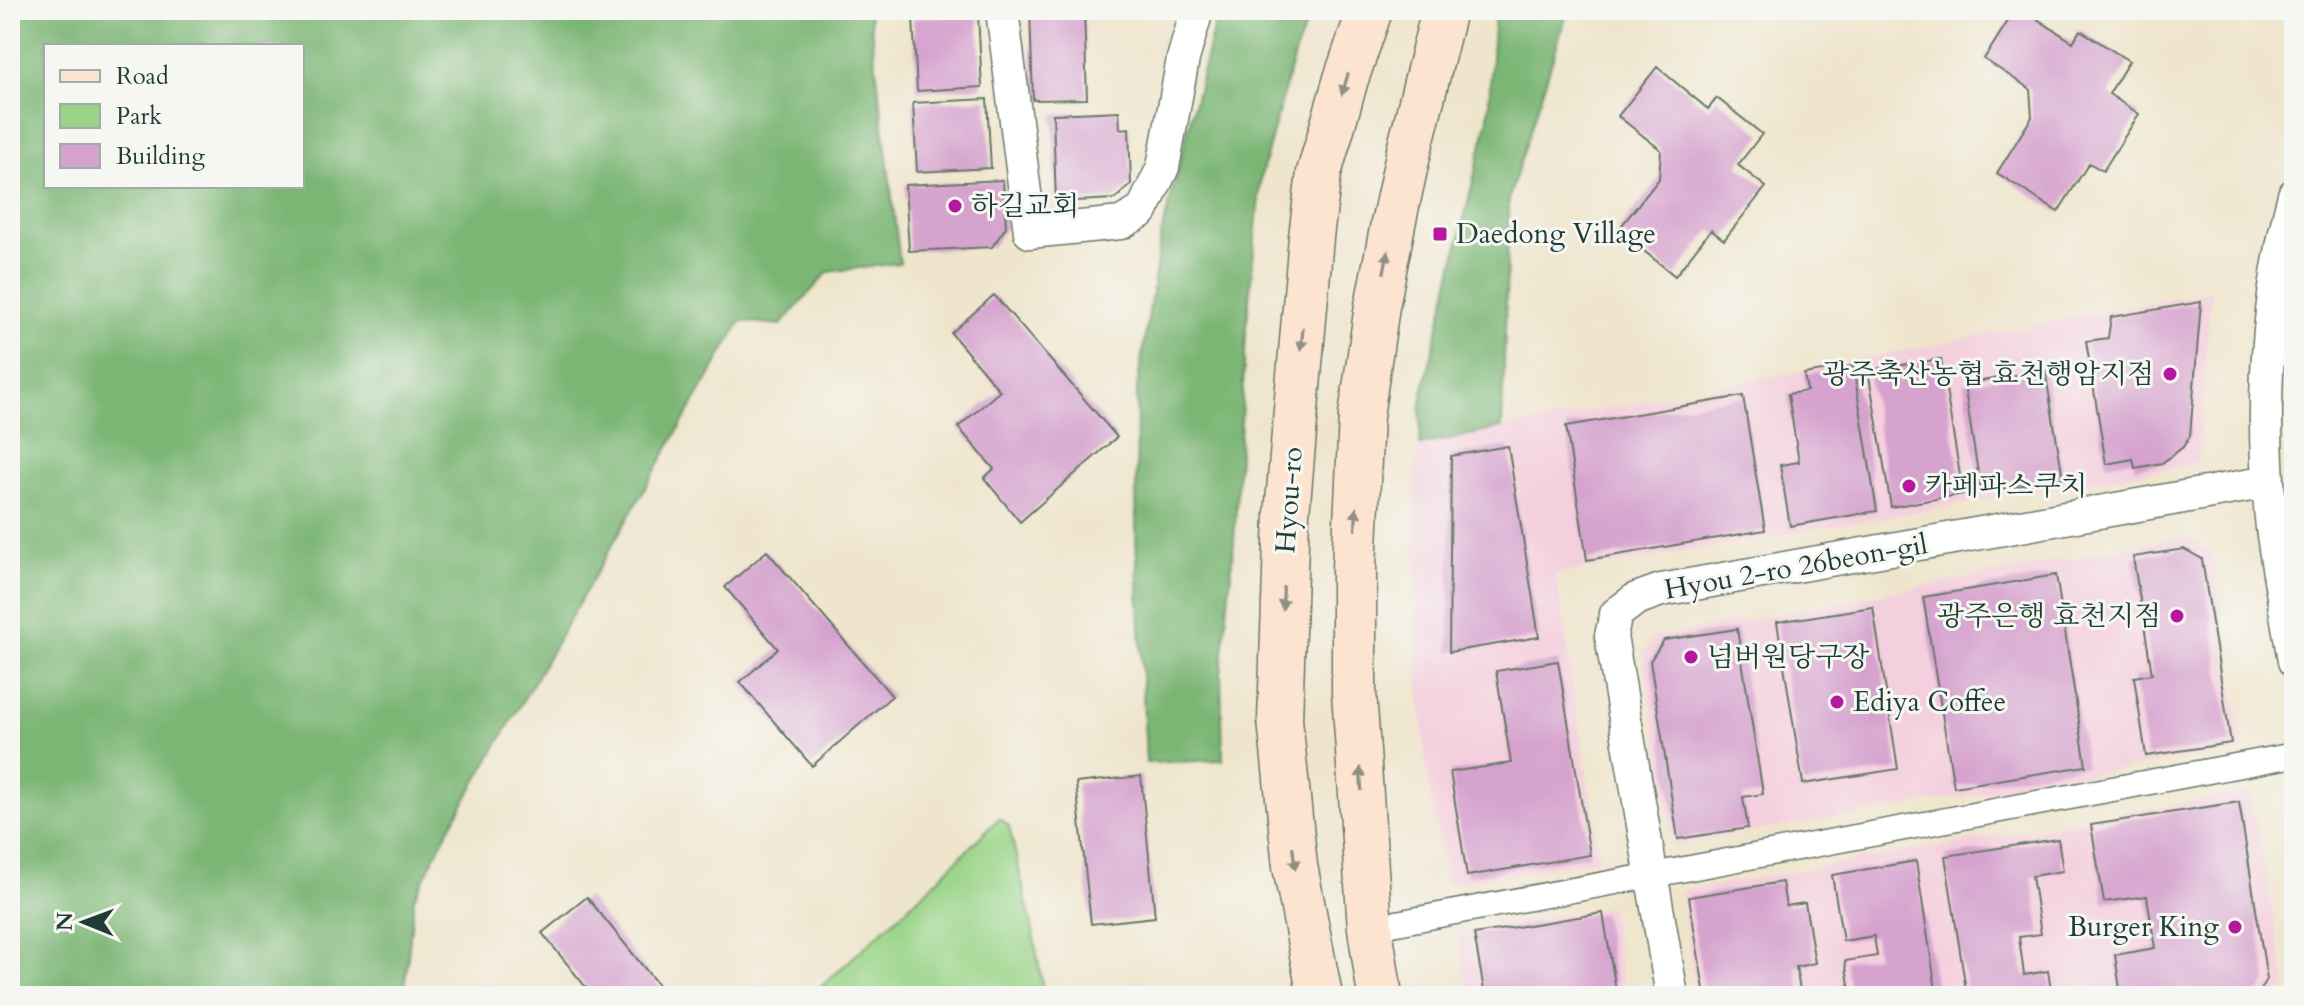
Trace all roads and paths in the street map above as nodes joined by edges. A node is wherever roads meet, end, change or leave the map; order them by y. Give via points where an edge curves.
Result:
1 (1002, 10) edge
2 (1197, 10) edge
3 (1370, 10) edge
4 (1444, 10) edge
5 (2294, 195) edge
6 (2268, 482) junction
7 (2294, 661) edge
8 (2294, 755) edge
9 (1650, 877) junction
10 (1370, 928) junction
11 (1320, 996) edge
12 (1380, 996) edge
13 (1672, 996) edge

1 - 2 street via 1030,232 1121,223 1142,211 1163,167
3 -> 11 main road, Hyou-ro via 1319,173 1287,514 1280,720 1295,866
10 -> 4 main road via 1354,692 1361,416 1396,210
5 - 6 street via 2269,327
6 - 7 street
6 - 9 street, Hyou 2-ro 26beon-gil via 1661,590 1636,599 1616,614 1611,636
8 - 9 street
9 - 10 street
9 - 13 street, Hyou 2-ro 26beon-gil
10 - 12 main road

